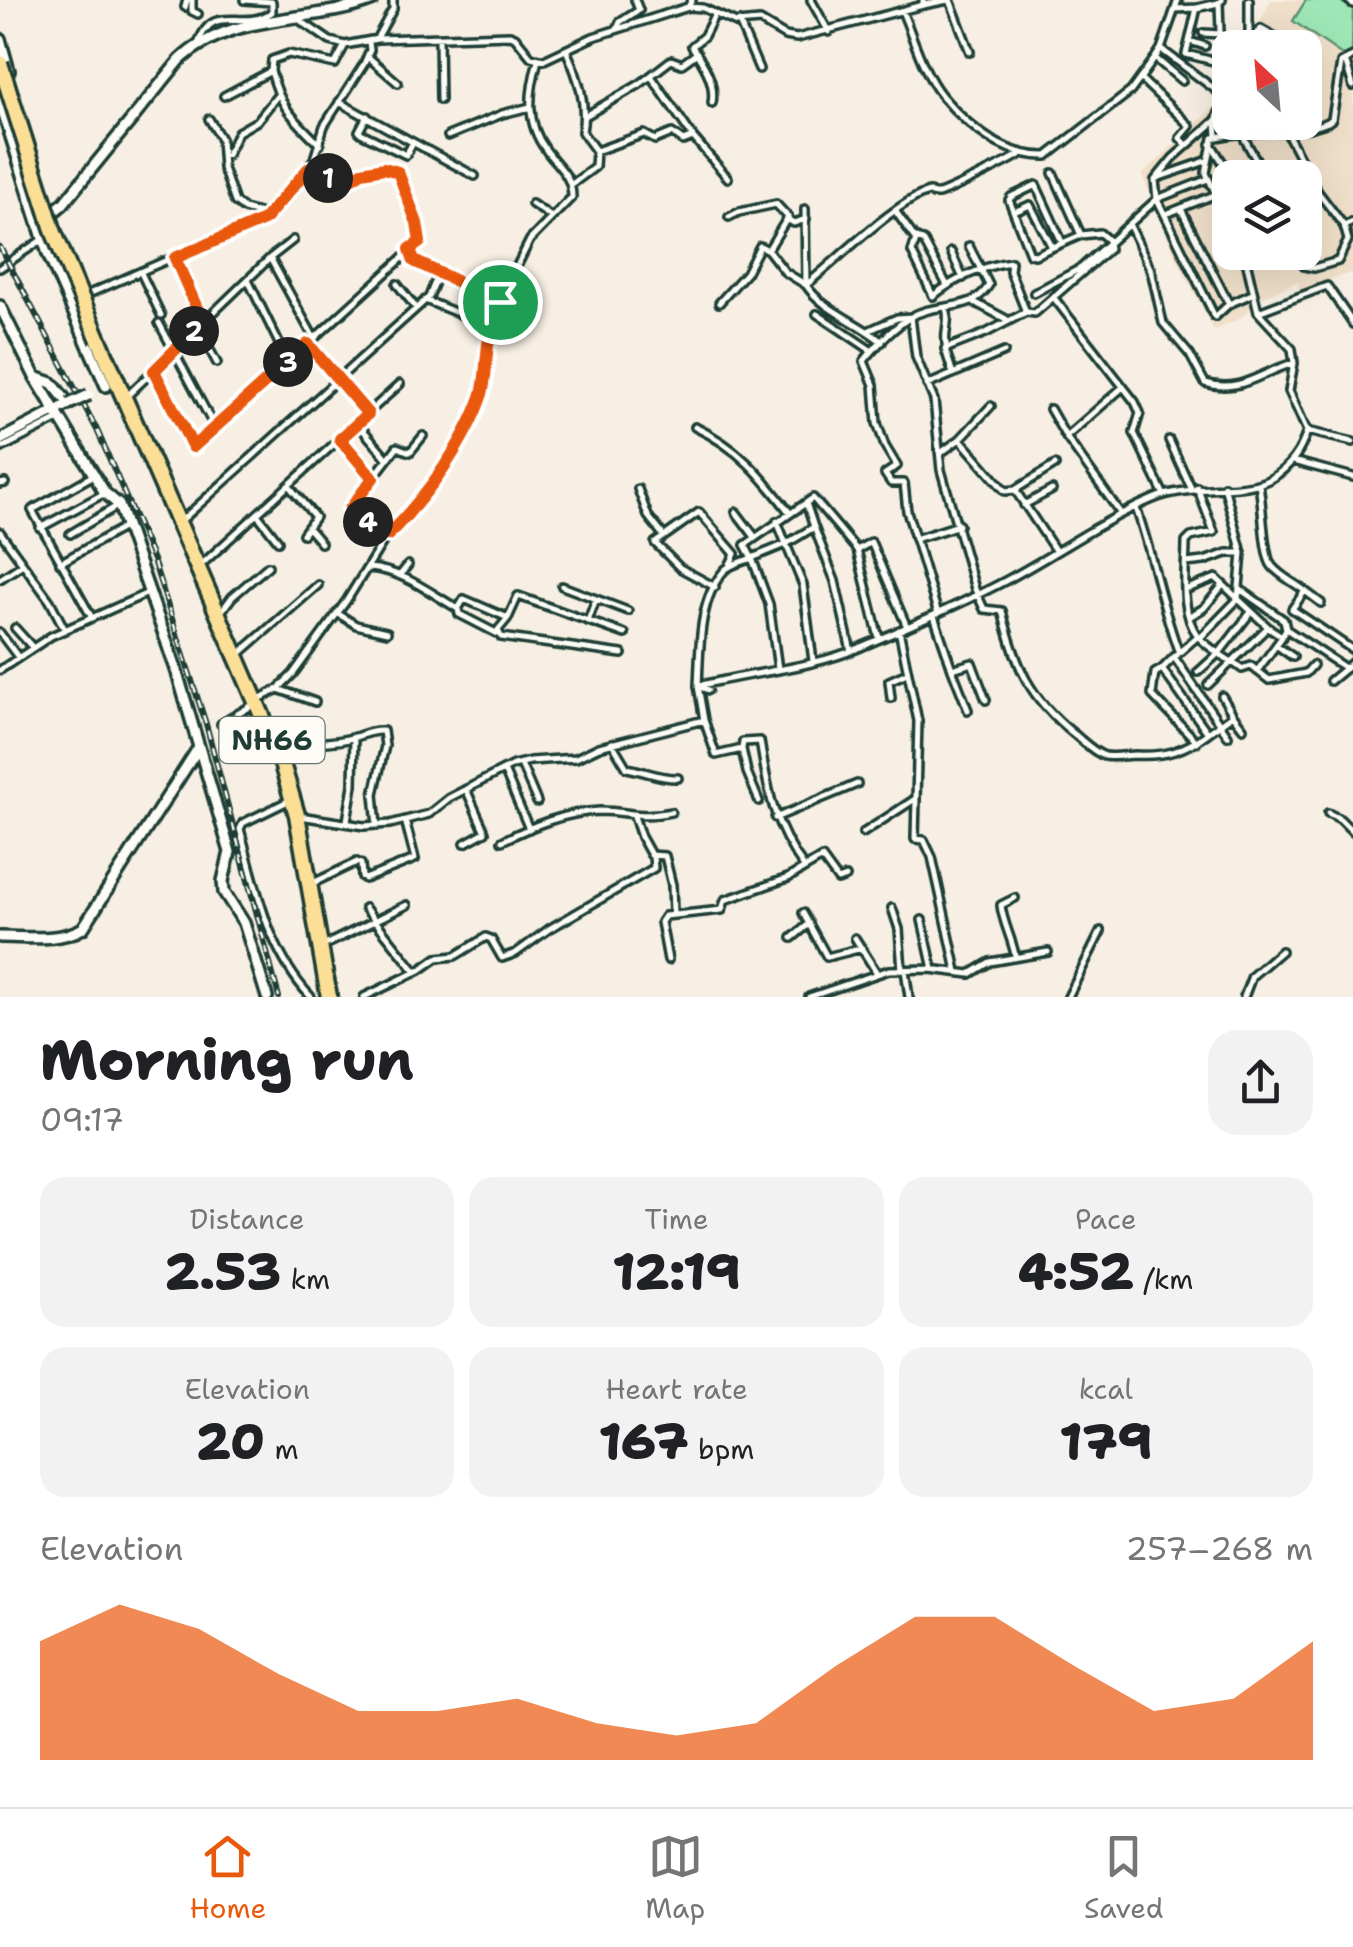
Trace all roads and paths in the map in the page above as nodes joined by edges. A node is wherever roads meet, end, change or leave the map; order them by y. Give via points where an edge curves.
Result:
1 (244, 0) edge
2 (373, 0) edge
3 (392, 0) edge
4 (634, 0) edge
5 (811, 0) edge
6 (949, 0) edge
7 (1178, 0) edge
8 (1249, 0) edge
9 (272, 1) edge
10 (1221, 1) edge
11 (188, 2) edge
12 (690, 3) edge
13 (923, 3) edge
14 (1197, 8) junction
15 (1174, 9) junction
16 (902, 11) junction
17 (198, 14) dead end
18 (714, 14) junction
19 (265, 18) junction
20 (297, 18) junction
21 (739, 22) junction
22 (617, 29) junction
23 (1221, 30) edge
24 (1250, 30) edge
25 (829, 32) junction
26 (1202, 34) dead end
27 (1212, 34) edge
28 (439, 38) junction
29 (0, 39) edge
30 (377, 39) junction
31 (368, 40) junction
32 (1190, 41) junction
33 (345, 44) junction
34 (197, 46) junction
35 (1205, 46) dead end
36 (1161, 50) junction
37 (566, 52) junction
38 (970, 52) dead end
39 (697, 53) junction
40 (1353, 56) edge
41 (368, 57) junction
42 (1155, 58) junction
43 (538, 60) junction
44 (1344, 60) junction
45 (1212, 62) edge
46 (0, 64) edge
47 (759, 69) dead end
48 (271, 71) junction
49 (651, 76) junction
50 (1140, 79) junction
51 (0, 80) edge
52 (1182, 82) dead end
53 (398, 83) dead end
54 (1353, 86) edge
55 (1212, 87) edge
56 (224, 96) dead end
57 (277, 96) junction
58 (440, 100) dead end
59 (0, 102) edge
60 (339, 102) junction
61 (712, 104) dead end
62 (530, 107) junction
63 (367, 116) junction
64 (586, 116) junction
65 (209, 119) dead end
66 (1212, 123) edge
67 (1322, 124) edge
68 (448, 136) dead end
69 (693, 138) junction
70 (1214, 140) edge
71 (1299, 140) edge
72 (412, 142) junction
73 (1211, 144) junction
74 (320, 145) junction
75 (1187, 145) junction
76 (596, 151) junction
77 (1022, 153) junction
78 (227, 155) dead end
79 (1221, 160) edge
80 (1207, 161) junction
81 (308, 169) junction
82 (1053, 172) dead end
83 (474, 176) dead end
84 (728, 178) dead end
85 (1157, 178) junction
86 (1208, 179) junction
87 (572, 184) junction
88 (1212, 190) edge
89 (1212, 196) edge
90 (1157, 199) junction
91 (532, 204) dead end
92 (1182, 209) junction
93 (805, 210) dead end
94 (896, 212) junction
95 (1014, 212) junction
96 (1166, 214) junction
97 (52, 215) junction
98 (269, 216) junction
99 (550, 216) junction
100 (730, 217) dead end
101 (788, 219) junction
102 (806, 220) junction
103 (1353, 222) edge
104 (40, 223) junction
105 (1130, 224) junction
106 (1344, 226) junction
107 (1080, 235) junction
108 (914, 236) junction
109 (43, 239) junction
110 (294, 240) dead end
111 (1062, 242) junction
112 (1109, 242) junction
113 (969, 246) dead end
114 (1052, 247) junction
115 (410, 249) junction
116 (768, 250) junction
117 (951, 252) dead end
118 (175, 258) junction
119 (270, 258) junction
120 (1322, 266) edge
121 (0, 267) edge
122 (982, 270) junction
123 (1247, 270) edge
124 (439, 272) junction
125 (142, 273) junction
126 (963, 278) junction
127 (248, 280) junction
128 (397, 284) dead end
129 (806, 285) junction
130 (947, 285) junction
131 (1034, 292) dead end
132 (1252, 294) junction
133 (84, 296) junction
134 (933, 296) junction
135 (1054, 298) junction
136 (425, 300) junction
137 (500, 302) junction
138 (974, 302) junction
139 (720, 303) dead end
140 (1229, 304) junction
141 (0, 306) edge
142 (934, 307) junction
143 (946, 307) junction
144 (416, 308) junction
145 (1026, 312) junction
146 (1258, 312) junction
147 (817, 314) dead end
148 (160, 315) dead end
149 (911, 317) junction
150 (1008, 320) junction
151 (159, 323) dead end
152 (1353, 324) edge
153 (200, 325) junction
154 (492, 328) junction
155 (870, 330) junction
156 (314, 338) junction
157 (96, 341) junction
158 (882, 342) junction
159 (308, 344) junction
160 (947, 348) junction
161 (872, 351) junction
162 (174, 352) junction
163 (1004, 352) dead end
164 (217, 362) dead end
165 (288, 362) junction
166 (1294, 363) junction
167 (154, 371) junction
168 (953, 374) junction
169 (35, 377) junction
170 (338, 378) junction
171 (110, 379) junction
172 (400, 384) dead end
173 (927, 385) junction
174 (1123, 387) junction
175 (127, 396) junction
176 (69, 404) junction
177 (991, 406) dead end
178 (1050, 409) dead end
179 (368, 414) junction
180 (57, 415) junction
181 (357, 423) junction
182 (694, 427) dead end
183 (215, 428) junction
184 (1307, 431) junction
185 (423, 436) dead end
186 (1066, 437) junction
187 (340, 439) junction
188 (960, 439) junction
189 (0, 440) edge
190 (1169, 440) dead end
191 (1353, 442) edge
192 (0, 450) edge
193 (942, 452) junction
194 (388, 458) junction
195 (1293, 460) junction
196 (1055, 465) dead end
197 (94, 475) junction
198 (1353, 477) edge
199 (373, 478) junction
200 (1259, 485) junction
201 (289, 486) junction
202 (1224, 486) junction
203 (1194, 488) junction
204 (638, 489) dead end
205 (1015, 490) junction
206 (1052, 490) dead end
207 (105, 493) junction
208 (1164, 495) junction
209 (165, 499) junction
210 (806, 503) junction
211 (118, 505) junction
212 (1024, 505) junction
213 (1136, 508) junction
214 (736, 512) dead end
215 (790, 513) junction
216 (257, 514) junction
217 (1121, 514) junction
218 (179, 520) junction
219 (777, 520) junction
220 (960, 525) junction
221 (126, 526) junction
222 (814, 527) junction
223 (40, 528) junction
224 (0, 532) edge
225 (70, 534) dead end
226 (388, 535) junction
227 (663, 535) junction
228 (755, 537) junction
229 (914, 539) junction
230 (278, 541) dead end
231 (321, 543) dead end
232 (786, 544) junction
233 (857, 550) junction
234 (1056, 551) junction
235 (1242, 552) junction
236 (752, 558) junction
237 (60, 563) junction
238 (1186, 563) junction
239 (23, 564) junction
240 (198, 566) junction
241 (268, 566) dead end
242 (408, 566) dead end
243 (728, 567) junction
244 (368, 568) junction
245 (400, 576) junction
246 (0, 579) edge
247 (318, 585) dead end
248 (1223, 585) junction
249 (562, 586) dead end
250 (715, 587) junction
251 (1239, 589) junction
252 (1185, 590) junction
253 (1306, 591) junction
254 (150, 592) junction
255 (977, 594) junction
256 (596, 599) junction
257 (1238, 599) junction
258 (1321, 603) dead end
259 (458, 609) junction
260 (1292, 609) junction
261 (628, 611) dead end
262 (1251, 612) junction
263 (337, 613) junction
264 (218, 614) junction
265 (936, 615) junction
266 (1190, 617) junction
267 (92, 618) junction
268 (508, 618) junction
269 (588, 621) junction
270 (907, 627) junction
271 (1268, 627) junction
272 (16, 628) dead end
273 (65, 630) junction
274 (899, 630) junction
275 (1284, 630) junction
276 (387, 632) dead end
277 (0, 633) edge
278 (498, 634) junction
279 (625, 634) dead end
280 (1199, 637) junction
281 (879, 638) junction
282 (1276, 645) junction
283 (33, 648) junction
284 (851, 650) junction
285 (1353, 650) edge
286 (1220, 652) junction
287 (622, 654) dead end
288 (237, 656) junction
289 (1176, 656) junction
290 (18, 657) junction
291 (1293, 657) dead end
292 (814, 661) junction
293 (1233, 662) junction
294 (1353, 662) edge
295 (1313, 665) dead end
296 (1345, 668) junction
297 (778, 669) junction
298 (952, 669) junction
299 (1162, 669) junction
300 (0, 670) edge
301 (1257, 671) junction
302 (908, 672) junction
303 (1198, 672) dead end
304 (1330, 681) dead end
305 (1208, 685) dead end
306 (698, 686) junction
307 (278, 690) junction
308 (708, 690) dead end
309 (1222, 696) dead end
310 (891, 698) dead end
311 (986, 700) dead end
312 (315, 702) dead end
313 (253, 703) junction
314 (968, 710) dead end
315 (1233, 714) junction
316 (704, 720) junction
317 (221, 724) dead end
318 (1220, 724) junction
319 (1243, 728) dead end
320 (1208, 732) junction
321 (1228, 736) dead end
322 (354, 737) junction
323 (1197, 742) junction
324 (612, 744) junction
325 (199, 747) junction
326 (742, 749) junction
327 (278, 753) junction
328 (521, 763) junction
329 (504, 770) junction
330 (678, 778) dead end
331 (857, 784) dead end
332 (466, 789) junction
333 (915, 799) junction
334 (758, 801) dead end
335 (286, 802) junction
336 (537, 802) dead end
337 (671, 812) dead end
338 (1328, 814) dead end
339 (297, 816) junction
340 (634, 816) junction
341 (775, 818) junction
342 (405, 819) junction
343 (348, 821) junction
344 (376, 826) junction
345 (530, 828) junction
346 (863, 832) dead end
347 (1353, 832) edge
348 (502, 841) dead end
349 (465, 843) dead end
350 (653, 857) junction
351 (804, 867) junction
352 (846, 877) dead end
353 (308, 885) junction
354 (1015, 898) dead end
355 (408, 906) dead end
356 (365, 908) dead end
357 (892, 908) dead end
358 (803, 913) dead end
359 (673, 914) junction
360 (922, 920) dead end
361 (374, 922) junction
362 (809, 924) junction
363 (1100, 931) dead end
364 (0, 938) edge
365 (792, 938) dead end
366 (855, 938) dead end
367 (319, 948) junction
368 (862, 948) junction
369 (1281, 950) dead end
370 (1048, 952) dead end
371 (1015, 955) junction
372 (668, 960) dead end
373 (933, 969) junction
374 (903, 970) junction
375 (415, 971) junction
376 (958, 971) junction
377 (877, 973) junction
378 (813, 996) edge
379 (266, 997) edge
380 (311, 997) edge
381 (326, 997) edge
382 (364, 997) edge
383 (909, 997) edge
384 (1068, 997) edge
385 (1244, 997) edge

1 - 9 street
2 - 20 street
3 - 30 street
4 - 22 street via 639,10
5 - 25 street
6 - 13 street
6 - 38 street
7 - 15 street
8 - 24 street
9 - 19 street
10 - 14 street
10 - 23 street
11 - 17 street
12 - 18 street
12 - 22 street
13 - 16 street
14 - 15 street
14 - 32 street
15 - 36 street
16 - 25 street
16 - 77 street via 942,96 991,141
18 - 21 street
18 - 39 street via 692,46
19 - 20 street
19 - 34 street
19 - 34 street via 219,15 208,21
20 - 33 street via 330,42
21 - 25 street via 760,21 798,38
21 - 47 street
22 - 37 street
26 - 27 street
28 - 30 street
28 - 43 street via 510,35
28 - 58 street
29 - 97 street
30 - 31 street
31 - 33 street
31 - 41 street
32 - 35 street
32 - 45 street via 1186,54
33 - 48 street via 335,64 286,54 272,60
34 - 97 street
36 - 42 street
36 - 55 street
37 - 43 street
37 - 64 street
39 - 49 street via 682,64 671,60
39 - 61 street via 709,74
40 - 44 street
41 - 53 street
41 - 60 street
42 - 50 street
42 - 52 street
43 - 62 street
44 - 54 street
44 - 67 street via 1332,119
46 - 157 highway, NH66, bridge
48 - 56 street
48 - 57 street
49 - 64 street
49 - 69 street
50 - 75 street via 1190,126 1180,138
50 - 77 street via 1047,156
51 - 157 highway, NH66, bridge via 50,236
57 - 74 street
57 - 78 street via 258,122 238,132
59 - 104 street
60 - 63 street
60 - 74 street
62 - 68 street
62 - 87 street via 544,148
63 - 72 street
63 - 72 street via 361,133 406,155
64 - 76 street via 582,132
65 - 98 street via 221,138 236,202
66 - 75 street
69 - 76 street via 683,142 672,133 655,140 644,134
69 - 84 street
70 - 73 street
71 - 106 street via 1318,192
72 - 83 street
73 - 79 street
73 - 80 street
74 - 81 street
75 - 85 street
76 - 87 street via 596,164
77 - 94 street via 944,192 924,193
80 - 85 street
80 - 86 street
81 - 98 street
81 - 115 street via 346,182 366,170 395,170 420,237
82 - 107 street
85 - 90 street
86 - 88 street
86 - 90 street
87 - 99 street via 572,197
89 - 92 street
90 - 96 street
90 - 105 street
91 - 99 street
92 - 96 street
92 - 140 street
93 - 102 street
94 - 108 street
94 - 129 street
95 - 111 street via 1011,197 1036,185
95 - 114 street via 1030,206
95 - 114 street via 1030,254
96 - 140 street via 1214,317
97 - 104 street
97 - 133 street
98 - 118 street
99 - 137 street via 530,240
100 - 101 street via 776,204
101 - 102 street
101 - 116 street
102 - 129 street
103 - 106 street
104 - 109 street
105 - 112 street
105 - 166 street via 1151,270 1163,323 1204,382 1241,385
106 - 120 street via 1348,240 1338,261
107 - 111 street
107 - 112 street via 1100,232
108 - 130 street
108 - 134 street via 912,252
109 - 121 street
109 - 171 street
110 - 119 street
111 - 114 street
112 - 131 street via 1081,268
112 - 135 street
113 - 122 street
115 - 124 street via 418,265
115 - 156 street
116 - 129 street
116 - 139 street via 760,246
117 - 126 street
118 - 125 street
118 - 153 street
119 - 127 street
119 - 156 street
122 - 126 street
122 - 138 street via 989,286
122 - 145 street via 1012,262
123 - 132 street
124 - 136 street
124 - 137 street
125 - 133 street
125 - 148 street
126 - 130 street
127 - 153 street
127 - 165 street
128 - 144 street
129 - 155 street
130 - 134 street
132 - 140 street
132 - 146 street
133 - 171 street
134 - 142 street
135 - 145 street
135 - 174 street
136 - 144 street
136 - 154 street
137 - 154 street
138 - 143 street
138 - 150 street
141 - 169 street
142 - 143 street
142 - 149 street
143 - 160 street
144 - 170 street
145 - 150 street
146 - 152 street via 1327,286
146 - 166 street via 1292,349
147 - 161 street
149 - 155 street
149 - 158 street
149 - 173 street
150 - 160 street
151 - 162 street
153 - 162 street
153 - 164 street
154 - 226 street via 472,417 449,460
155 - 158 street
156 - 159 street
157 - 171 highway, NH66
158 - 161 street
159 - 165 street
159 - 170 street
160 - 168 street
161 - 229 street via 864,360 877,422 897,466 885,474 891,483 904,482
162 - 167 street
162 - 183 street
163 - 168 street
165 - 183 street
166 - 184 street via 1289,392
167 - 175 street
167 - 183 street via 193,446
168 - 173 street
169 - 176 street via 52,383
169 - 180 street
170 - 179 street
170 - 218 street
171 - 175 highway, NH66
171 - 176 street, bridge
171 - 209 highway, NH66
172 - 179 street
173 - 193 street
174 - 186 street
174 - 208 street via 1140,413 1134,433
175 - 209 highway, NH66
176 - 180 street
177 - 188 street
178 - 186 street
179 - 181 street
180 - 189 street
180 - 192 street
180 - 197 street
181 - 187 street
181 - 194 street
182 - 215 street via 751,463
184 - 191 street
184 - 195 street
185 - 194 street via 410,452 399,446
186 - 217 street
187 - 199 street
187 - 201 street
188 - 193 street
188 - 205 street via 1005,491
190 - 203 street
193 - 220 street via 941,470
194 - 199 street
195 - 198 street
195 - 200 street
196 - 205 street
197 - 207 street
197 - 223 street via 32,510
199 - 226 street via 350,510
200 - 202 street
200 - 253 street via 1266,556
201 - 216 street
201 - 231 street via 315,517 305,531
202 - 203 street
202 - 235 street
203 - 208 street
203 - 238 street via 1214,532 1186,542
204 - 227 street
205 - 212 street
206 - 212 street
207 - 211 street
207 - 223 street
208 - 213 street
209 - 218 highway, NH66
209 - 313 highway, NH66
210 - 215 street
210 - 222 street
210 - 233 street via 813,498
211 - 221 street
211 - 225 street
212 - 234 street
213 - 217 street
213 - 289 street
214 - 228 street
215 - 219 street
216 - 230 street
216 - 240 street
217 - 234 street
218 - 240 highway, NH66
219 - 228 street
219 - 232 street
220 - 229 street
220 - 255 street
221 - 237 street
221 - 254 street
222 - 232 street
222 - 284 street
223 - 237 street
224 - 239 street
226 - 244 street
227 - 243 street via 699,512 735,554
227 - 250 street via 655,542 667,558
228 - 236 street via 745,545
229 - 265 street
232 - 236 street
232 - 292 street via 803,585
233 - 270 street via 871,542
233 - 281 street
234 - 255 street
235 - 238 street
235 - 251 street
236 - 243 street
236 - 297 street via 769,604
237 - 267 street
238 - 252 street
239 - 246 street
239 - 273 street
240 - 264 highway, NH66
241 - 264 street
242 - 245 street
243 - 250 street
244 - 245 street
244 - 263 street
245 - 259 street
247 - 288 street
248 - 252 street via 1216,578
248 - 257 street
248 - 266 street
249 - 256 street
250 - 306 street via 702,630
251 - 257 street
251 - 275 street
252 - 266 street
253 - 258 street
253 - 260 street
254 - 267 street
254 - 325 street
255 - 265 street
255 - 323 street via 984,608 1002,610 1029,690 1094,750 1156,755
256 - 261 street
256 - 269 street
257 - 262 street
257 - 280 street
259 - 268 street via 464,599
259 - 278 street
260 - 275 street
260 - 285 street
262 - 271 street
262 - 286 street
263 - 276 street
263 - 307 street
264 - 288 highway, NH66
265 - 270 street
265 - 298 street
266 - 280 street
267 - 273 street
268 - 269 street via 518,596
268 - 278 street
269 - 279 street
270 - 274 street
271 - 275 street
271 - 293 street
272 - 283 street
273 - 283 street
274 - 281 street
274 - 302 street
275 - 282 street
275 - 296 street
277 - 290 street
278 - 287 street
280 - 286 street
280 - 289 street
281 - 284 street
282 - 291 street
282 - 301 street
283 - 290 street
284 - 292 street
286 - 293 street
286 - 303 street
288 - 313 highway, NH66
289 - 299 street
289 - 318 street
290 - 300 street
292 - 297 street
293 - 301 street
293 - 305 street
294 - 296 street
295 - 301 street via 1306,673 1269,680
296 - 304 street
297 - 306 street
298 - 311 street via 972,663
298 - 314 street
299 - 320 street
299 - 323 street via 1155,673 1152,696
302 - 310 street via 889,681
302 - 333 street via 918,721
306 - 308 street
306 - 316 street
307 - 312 street
307 - 313 street
309 - 315 street
313 - 317 street
313 - 327 highway, NH66
313 - 335 highway, NH66
315 - 318 street
315 - 319 street
316 - 324 street
316 - 326 street via 716,755
318 - 320 street
318 - 321 street
320 - 323 street
322 - 327 street
322 - 343 street
322 - 344 street via 383,731
324 - 328 street via 561,761
324 - 330 street via 627,768
325 - 364 street via 83,928 72,935
325 - 379 street via 230,852 224,892 244,923
326 - 334 street
326 - 341 street via 742,742 760,741
327 - 339 highway, NH66
328 - 329 street
328 - 336 street
329 - 332 street
329 - 345 street
331 - 341 street
332 - 342 street via 428,814
332 - 349 street via 486,832
333 - 346 street
333 - 376 street via 916,839 924,840 932,857
335 - 380 street via 240,826 274,947
335 - 381 highway, NH66
337 - 340 street
338 - 347 street
339 - 343 street
339 - 353 highway, NH66
340 - 345 street via 574,814
340 - 350 street
341 - 351 street
342 - 344 street
342 - 353 street via 415,859 366,879 356,862
343 - 344 street
345 - 348 street
350 - 359 street via 666,858
350 - 375 street via 654,868 516,953 502,958 489,937
351 - 352 street via 822,858 838,880
351 - 359 street via 725,900 722,910
353 - 367 highway, NH66
354 - 371 street via 1000,909
355 - 361 street
356 - 361 street
357 - 374 street
358 - 362 street
359 - 372 street via 661,919
360 - 373 street
361 - 367 street
361 - 375 street
362 - 365 street
362 - 368 street via 826,957
363 - 384 street
366 - 368 street
367 - 381 highway, NH66
368 - 377 street
369 - 385 street via 1252,976
370 - 371 street
371 - 376 street via 970,974
373 - 374 street
373 - 376 street
374 - 377 street
374 - 383 street
375 - 382 street
377 - 378 street

